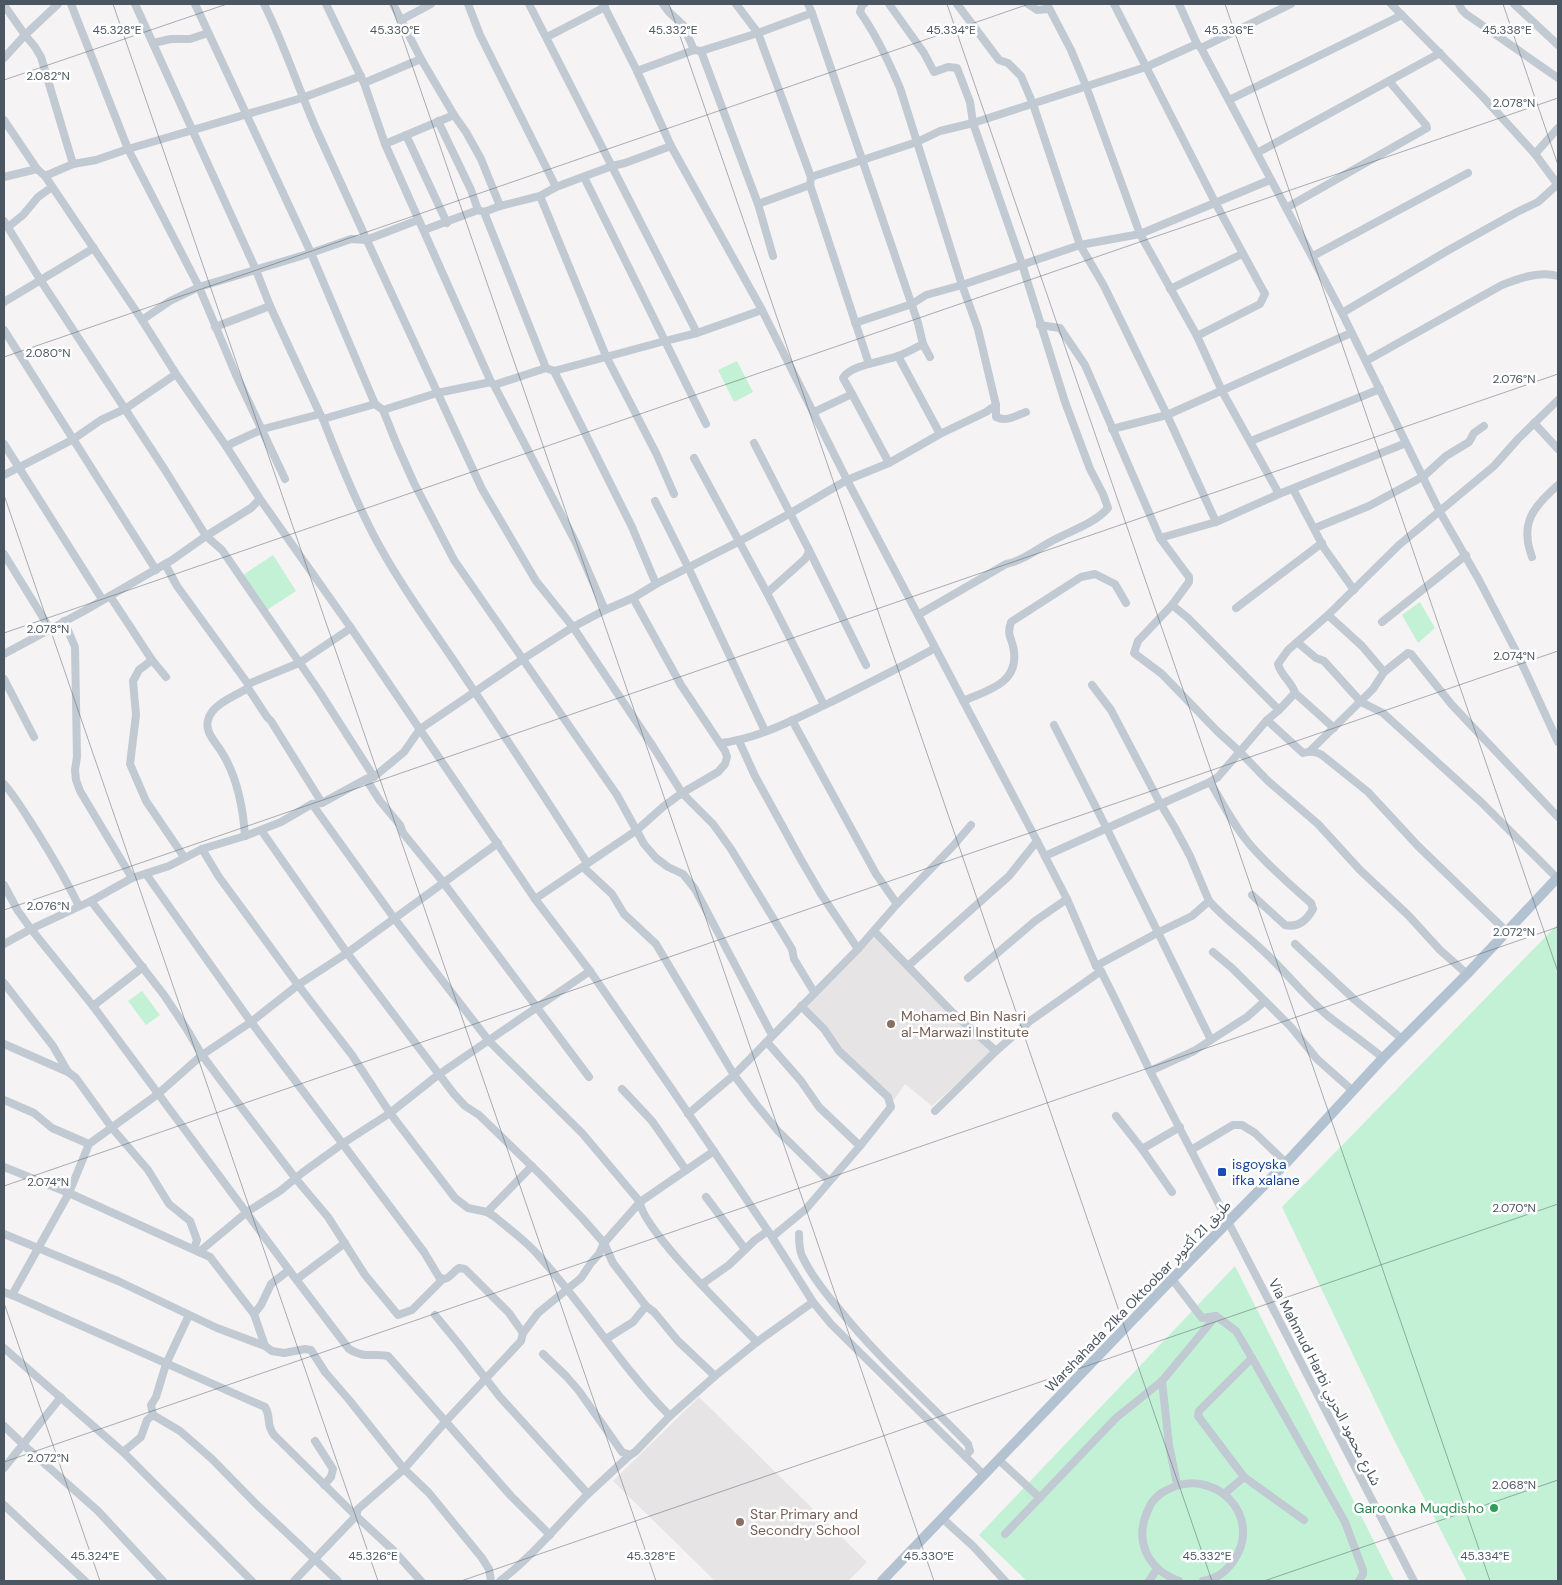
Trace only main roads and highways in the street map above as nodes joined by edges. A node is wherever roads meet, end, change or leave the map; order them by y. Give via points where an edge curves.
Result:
1 (1558, 877) edge
2 (882, 1581) edge

1 - 2 main road, Warshahada 21ka Oktoobar طريق 21 أكتوبر via 1383,1058 1286,1164

